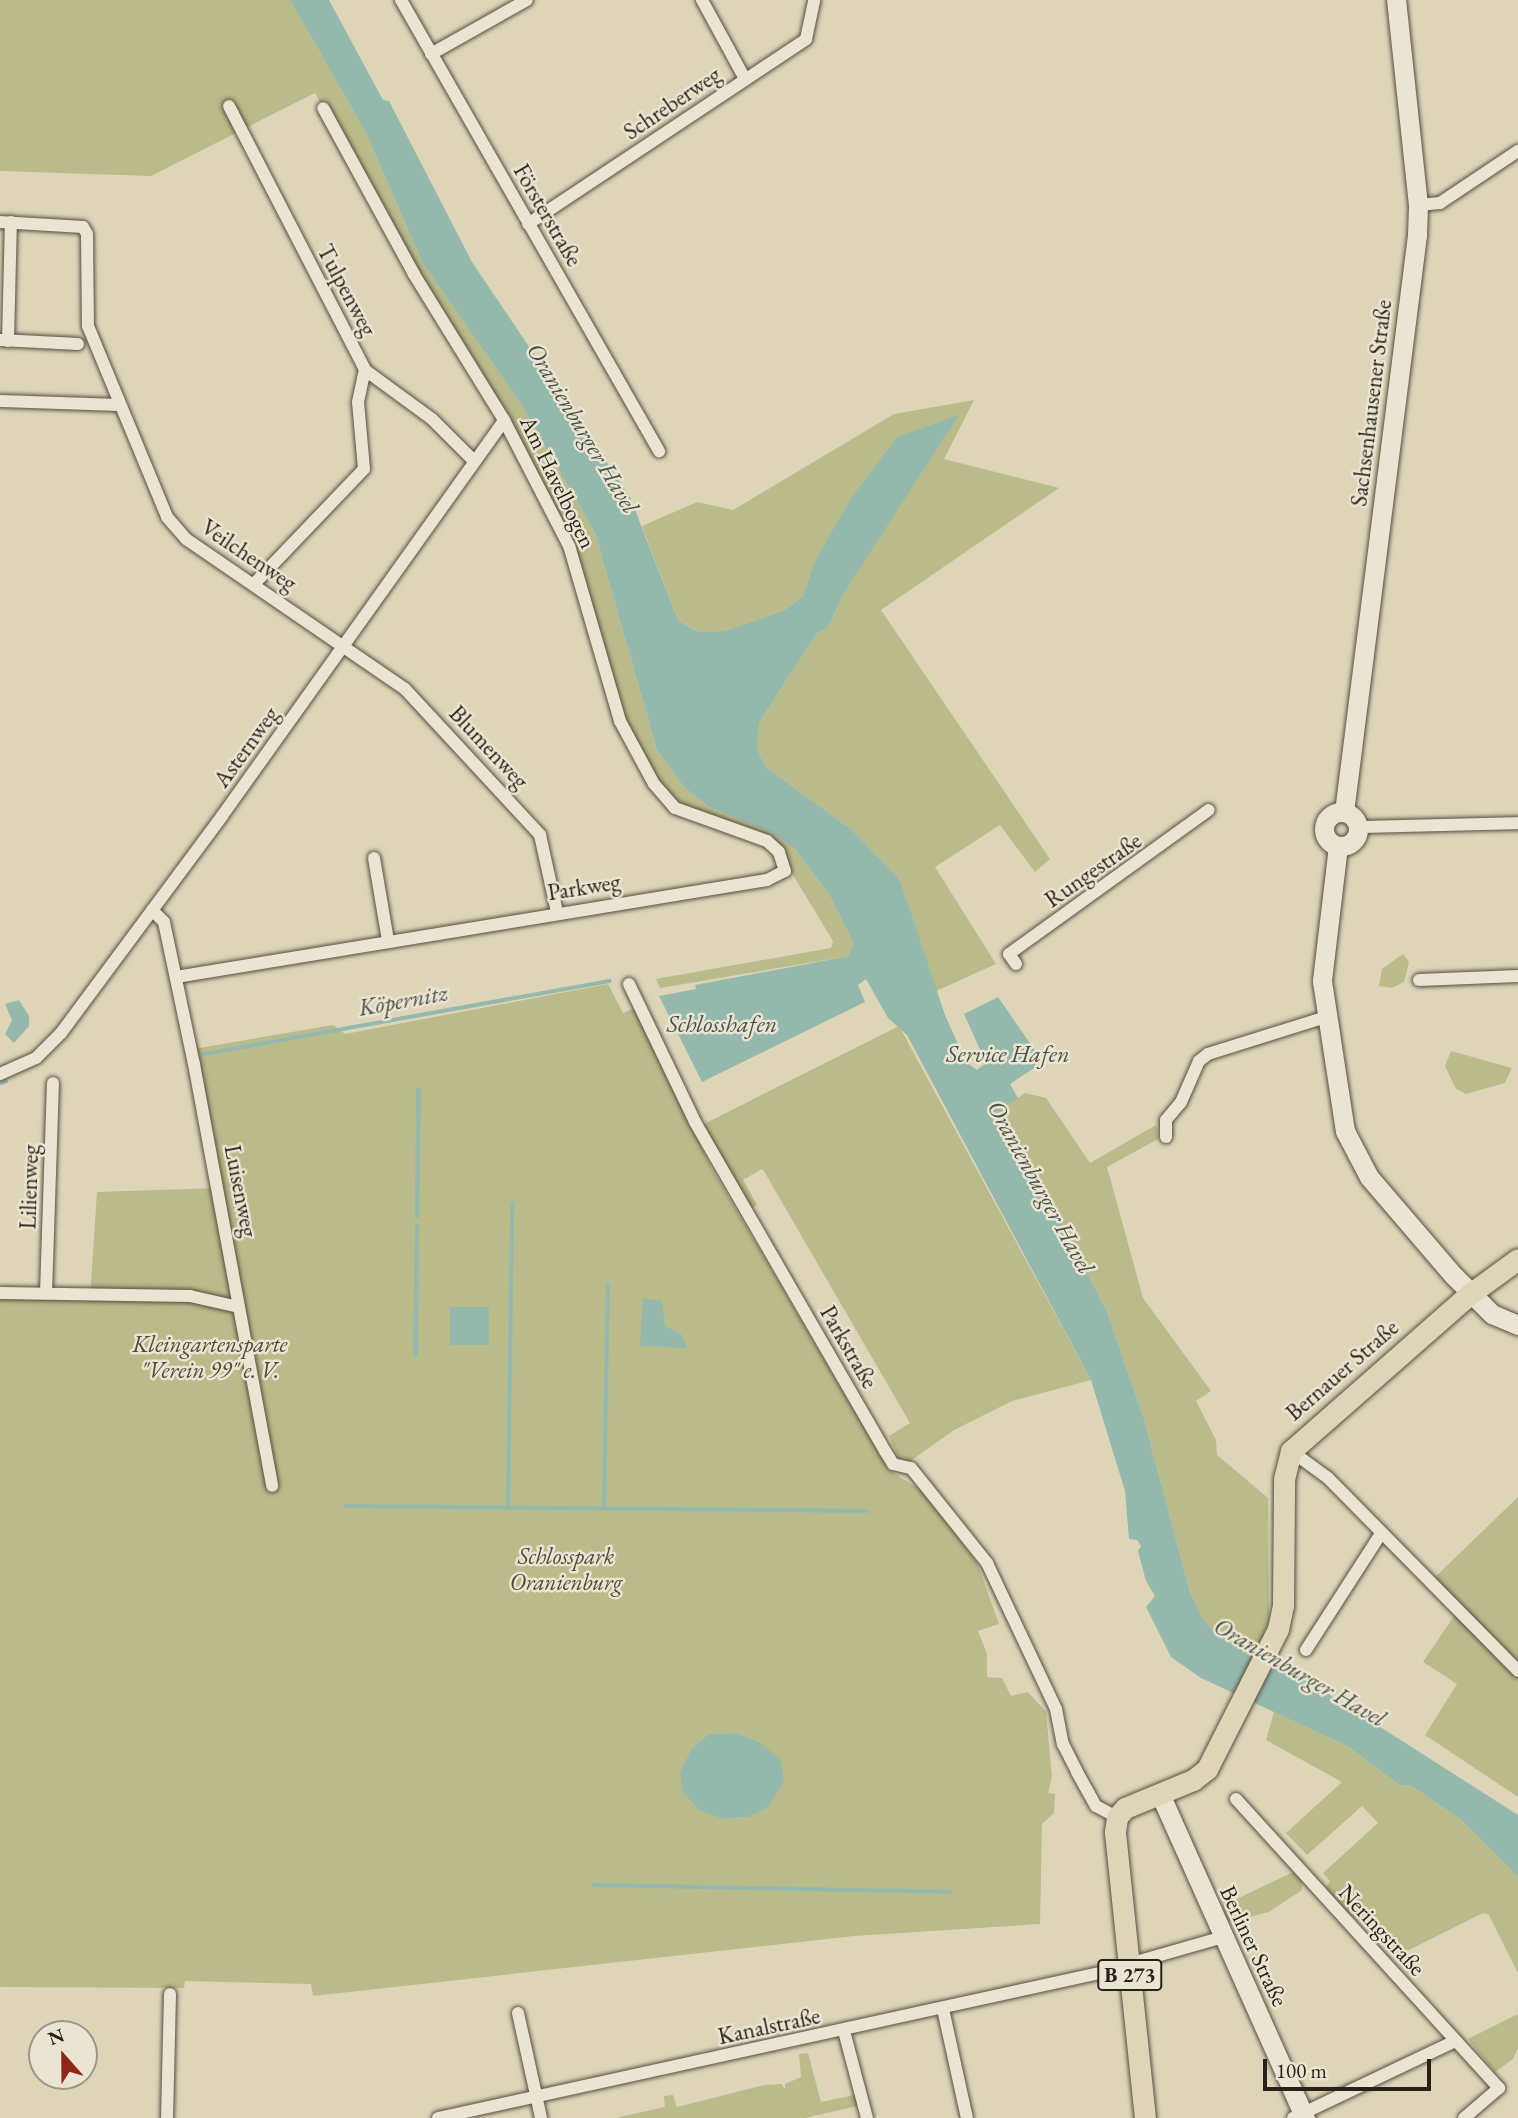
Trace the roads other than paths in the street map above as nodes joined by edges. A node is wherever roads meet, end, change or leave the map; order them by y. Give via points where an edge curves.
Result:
1 (401, 0) edge
2 (527, 0) edge
3 (702, 0) edge
4 (814, 0) edge
5 (1396, 0) edge
6 (431, 54) junction
7 (745, 79) junction
8 (229, 106) dead end
9 (323, 108) dead end
10 (1518, 151) edge
11 (1418, 205) junction
12 (6, 222) edge
13 (528, 224) junction
14 (4, 340) edge
15 (78, 344) dead end
16 (365, 370) junction
17 (0, 401) edge
18 (120, 405) junction
19 (504, 420) junction
20 (659, 451) dead end
21 (472, 459) junction
22 (254, 584) junction
23 (342, 645) junction
24 (1209, 810) dead end
25 (1351, 820) junction
26 (1518, 823) edge
27 (1338, 846) junction
28 (374, 858) dead end
29 (785, 871) joint
30 (152, 910) junction
31 (557, 912) junction
32 (388, 941) junction
33 (1016, 964) dead end
34 (1518, 976) edge
35 (176, 977) junction
36 (1419, 980) dead end
37 (629, 984) dead end
38 (1326, 1017) junction
39 (0, 1074) edge
40 (53, 1083) dead end
41 (1166, 1137) dead end
42 (1518, 1241) edge
43 (1518, 1259) edge
44 (0, 1293) edge
45 (46, 1293) junction
46 (1470, 1294) junction
47 (239, 1307) junction
48 (1518, 1325) edge
49 (1291, 1451) junction
50 (272, 1486) dead end
51 (1380, 1535) junction
52 (1306, 1650) dead end
53 (1518, 1671) edge
54 (1160, 1794) junction
55 (1236, 1799) dead end
56 (1116, 1825) junction
57 (1223, 1937) junction
58 (1129, 1964) junction
59 (1108, 1971) dead end
60 (170, 1994) dead end
61 (943, 2009) junction
62 (518, 2013) dead end
63 (844, 2031) junction
64 (1455, 2041) junction
65 (536, 2096) junction
66 (1301, 2117) edge
67 (167, 2118) edge
68 (438, 2118) edge
69 (541, 2118) edge
70 (867, 2118) edge
71 (967, 2118) edge
72 (1145, 2118) edge
73 (1464, 2118) edge

1 - 6 street, Försterstraße
2 - 6 street
3 - 7 street
4 - 7 street, Schreberweg via 806,39
5 - 11 main road, Sachsenhausener Straße
6 - 13 street, Försterstraße
7 - 13 street, Schreberweg
8 - 16 street, Tulpenweg
9 - 19 street, Am Havelbogen via 414,274
10 - 11 street via 1440,203
11 - 25 main road, Sachsenhausener Straße
12 - 14 street
12 - 18 street, Veilchenweg via 83,227 88,234 88,326
13 - 20 street, Försterstraße
14 - 15 street
16 - 21 street, Tulpenweg via 432,419
16 - 22 street via 358,402 364,469
17 - 18 street
18 - 22 street, Veilchenweg via 167,517 186,539
19 - 21 street, Asternweg
19 - 29 street, Am Havelbogen via 569,546 620,721 654,785 675,808 767,841 779,852
21 - 23 street, Asternweg
22 - 23 street, Veilchenweg
23 - 30 street, Asternweg
23 - 31 street, Blumenweg via 405,689 528,820 546,852
24 - 33 street, Rungestraße via 1009,954
25 - 26 street
25 - 27 main road via 1352,841
25 - 27 main road via 1335,813 1325,824 1326,836
27 - 38 main road via 1322,981
28 - 32 street
29 - 31 street, Parkweg via 767,880
30 - 35 street, Luisenweg via 164,922
30 - 39 street, Asternweg via 47,1049
31 - 32 street, Parkweg
32 - 35 street, Parkweg
34 - 36 street
35 - 47 street, Luisenweg
37 - 56 street, Parkstraße via 706,1141 893,1464 911,1468 986,1563 1056,1709 1063,1744 1096,1806
38 - 41 street via 1208,1054 1199,1061 1181,1102 1166,1120
38 - 46 main road via 1340,1109 1356,1155
40 - 45 street, Lilienweg
42 - 46 main road, Bernauer Straße via 1480,1275
43 - 46 main road, Bernauer Straße
44 - 45 street
45 - 47 street via 190,1296
46 - 48 main road via 1492,1314
46 - 49 main road, Bernauer Straße
47 - 50 street, Luisenweg
49 - 51 street via 1328,1478
49 - 54 main road, Bernauer Straße via 1284,1479 1283,1606 1266,1651 1207,1769
51 - 52 street
51 - 53 street
54 - 56 main road, Bernauer Straße via 1125,1808
54 - 57 main road, Berliner Straße
55 - 64 street, Neringstraße
56 - 58 main road, B 273
57 - 58 street
57 - 66 main road, Berliner Straße
58 - 72 main road, B 273
59 - 61 street, Kanalstraße
60 - 67 street
61 - 63 street, Kanalstraße
61 - 71 street
62 - 65 street
63 - 65 street, Kanalstraße
63 - 70 street
64 - 66 street
64 - 73 street, Neringstraße via 1499,2088
65 - 68 street, Kanalstraße
65 - 69 street

